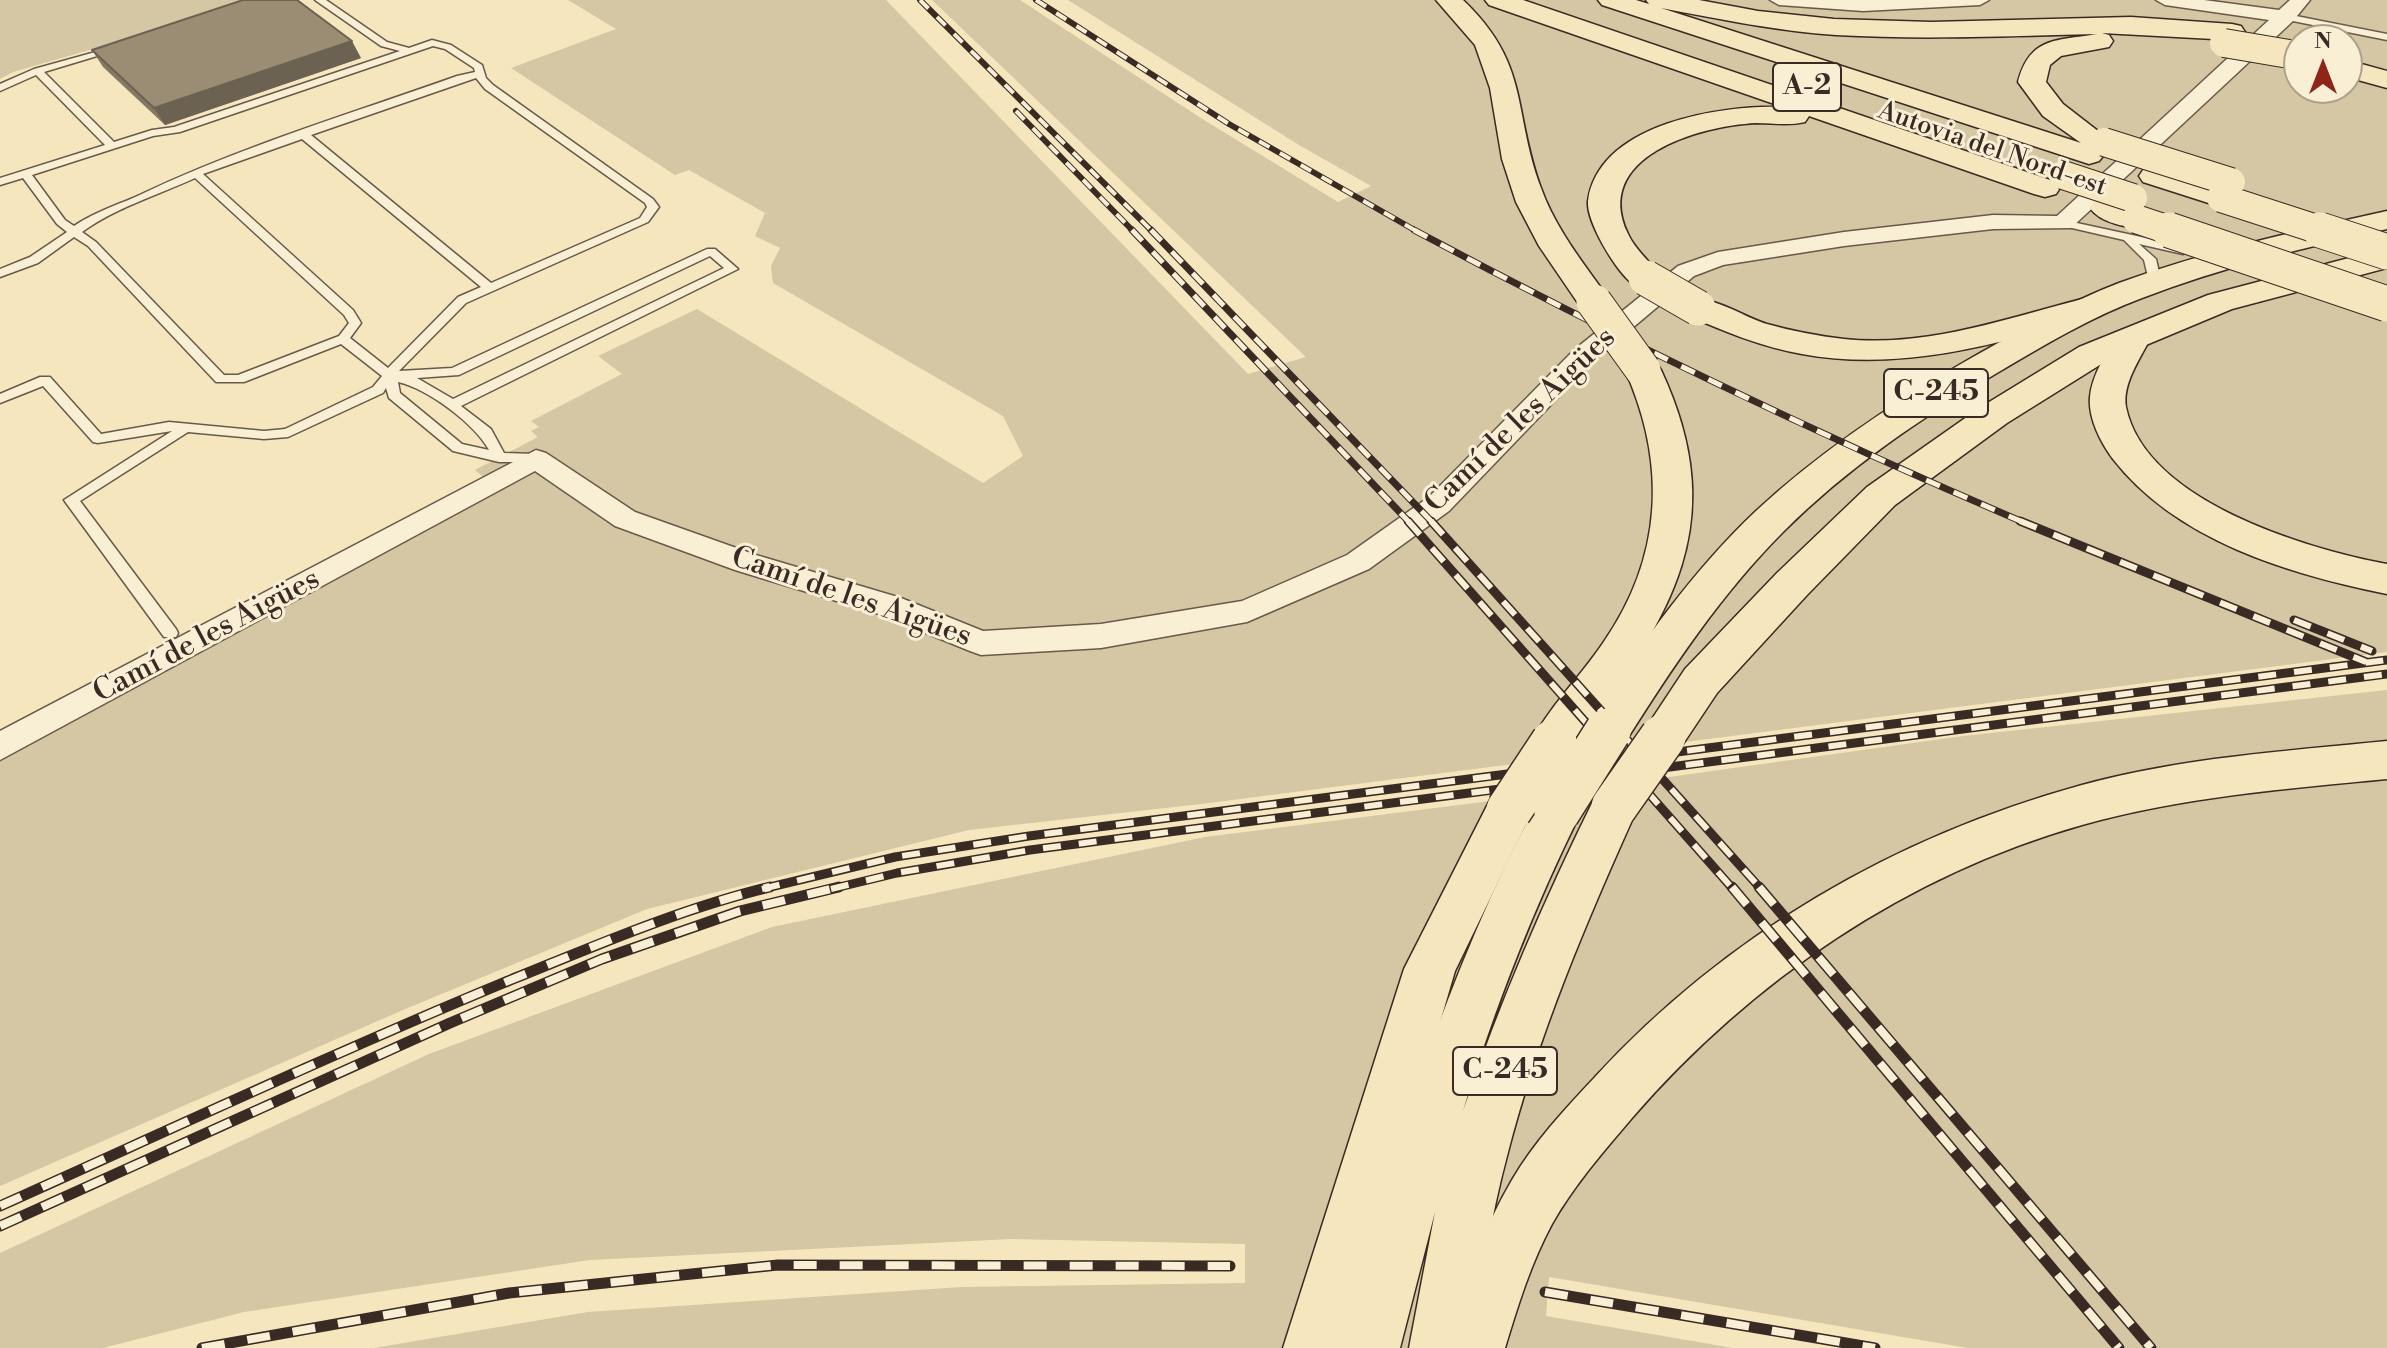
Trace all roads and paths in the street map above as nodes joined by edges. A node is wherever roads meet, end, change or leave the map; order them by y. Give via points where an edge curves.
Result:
1 (320, 0) edge
2 (1449, 0) edge
3 (1498, 0) edge
4 (1552, 0) edge
5 (1611, 0) edge
6 (1779, 0) edge
7 (1980, 0) edge
8 (2165, 0) edge
9 (1664, 2) edge
10 (2283, 32) edge
11 (2283, 36) edge
12 (2363, 36) edge
13 (2387, 37) edge
14 (2228, 38) junction
15 (127, 44) edge
16 (2283, 44) edge
17 (407, 50) junction
18 (2363, 56) edge
19 (2387, 61) edge
20 (37, 71) junction
21 (2363, 73) edge
22 (480, 74) junction
23 (2387, 80) edge
24 (0, 88) edge
25 (1866, 128) junction
26 (303, 134) junction
27 (2095, 145) junction
28 (112, 146) junction
29 (196, 173) junction
30 (25, 174) junction
31 (2054, 181) junction
32 (0, 182) edge
33 (2237, 190) junction
34 (2131, 208) junction
35 (2387, 220) edge
36 (2063, 223) junction
37 (74, 232) junction
38 (2387, 233) edge
39 (2387, 252) edge
40 (2230, 257) junction
41 (2387, 258) edge
42 (0, 273) edge
43 (2155, 281) junction
44 (2387, 283) edge
45 (490, 288) junction
46 (2387, 304) edge
47 (2090, 307) junction
48 (343, 339) junction
49 (2133, 339) junction
50 (390, 376) junction
51 (0, 399) edge
52 (452, 405) junction
53 (188, 427) junction
54 (499, 457) junction
55 (536, 459) junction
56 (2387, 579) edge
57 (170, 633) dead end
58 (0, 747) edge
59 (2387, 760) edge
60 (1533, 811) junction
61 (1314, 1348) edge
62 (1369, 1348) edge
63 (1440, 1348) edge
64 (1474, 1348) edge

1 - 17 lane via 384,44
2 - 60 highway, bridge via 1473,23 1497,59 1519,170 1531,203 1643,370 1665,421 1673,464 1674,514 1665,564 1635,630 1554,742
3 - 25 highway
4 - 31 highway, Autovia del Nord-est / A-2
5 - 27 highway, Autovia del Nord-est / A-2
6 - 7 street via 1863,5
8 - 10 street
9 - 14 highway via 1794,24 1879,30 2091,24
9 - 27 highway
11 - 14 highway, bridge
12 - 13 lane
14 - 27 highway via 2083,42 2053,50 2037,61 2032,82 2040,96
15 - 20 lane
16 - 36 street
17 - 22 lane via 440,44 479,67
17 - 28 lane via 176,130
18 - 19 highway
20 - 24 lane
20 - 28 lane
21 - 23 highway
22 - 26 lane
22 - 45 lane via 530,119 653,207 644,220
25 - 31 highway
25 - 47 highway, bridge via 1791,115 1714,118 1650,140 1630,154 1603,191 1603,213 1627,261 1646,278 1738,327 1782,340 1872,352 1923,349
26 - 29 lane
26 - 45 lane
27 - 33 highway, bridge
27 - 34 highway, Autovia del Nord-est / A-2
28 - 30 lane
29 - 37 lane via 98,215
29 - 48 lane via 349,313 355,323
30 - 32 lane
30 - 37 lane
31 - 34 highway
33 - 34 highway, Autovia del Nord-est / A-2
33 - 38 highway
33 - 39 highway, Autovia del Nord-est / A-2, bridge
34 - 36 lane
34 - 40 lane
34 - 43 lane
34 - 44 highway, Autovia del Nord-est / A-2 via 2169,210
34 - 46 highway, bridge
35 - 40 highway, C-245
36 - 55 street, Camí de les Aigües via 1993,222 1844,239 1718,259 1686,271 1583,356 1439,504 1358,562 1247,611 1101,636 981,643 890,606 746,563 625,519
37 - 42 lane via 34,260
37 - 48 lane via 92,244 221,379 239,379
40 - 43 highway, C-245
41 - 49 highway, C-245 via 2220,302
43 - 47 highway, C-245
45 - 50 lane via 462,300
47 - 60 highway, C-245, bridge via 1928,397 1795,498 1713,584 1658,654 1608,731
48 - 50 lane
49 - 56 highway via 2111,384 2108,409 2118,435 2152,477 2211,520 2260,544 2318,565
49 - 63 highway, C-245, bridge via 2091,355 1994,415 1881,496 1701,681 1614,807 1562,917 1485,1131
50 - 52 lane via 412,381
50 - 52 lane via 454,372 711,251 732,269
50 - 53 lane via 378,390 288,433
50 - 54 lane via 394,395 458,448
51 - 53 lane via 45,380 98,439 147,428
52 - 54 lane via 486,432
53 - 57 lane via 71,500
54 - 55 lane
55 - 58 street, Camí de les Aigües
59 - 64 highway via 2181,783 2084,804 1921,863 1815,921 1655,1049 1567,1151 1527,1210 1502,1261
60 - 61 highway via 1430,969
60 - 62 highway, C-245 via 1513,898 1471,1002 1399,1230

